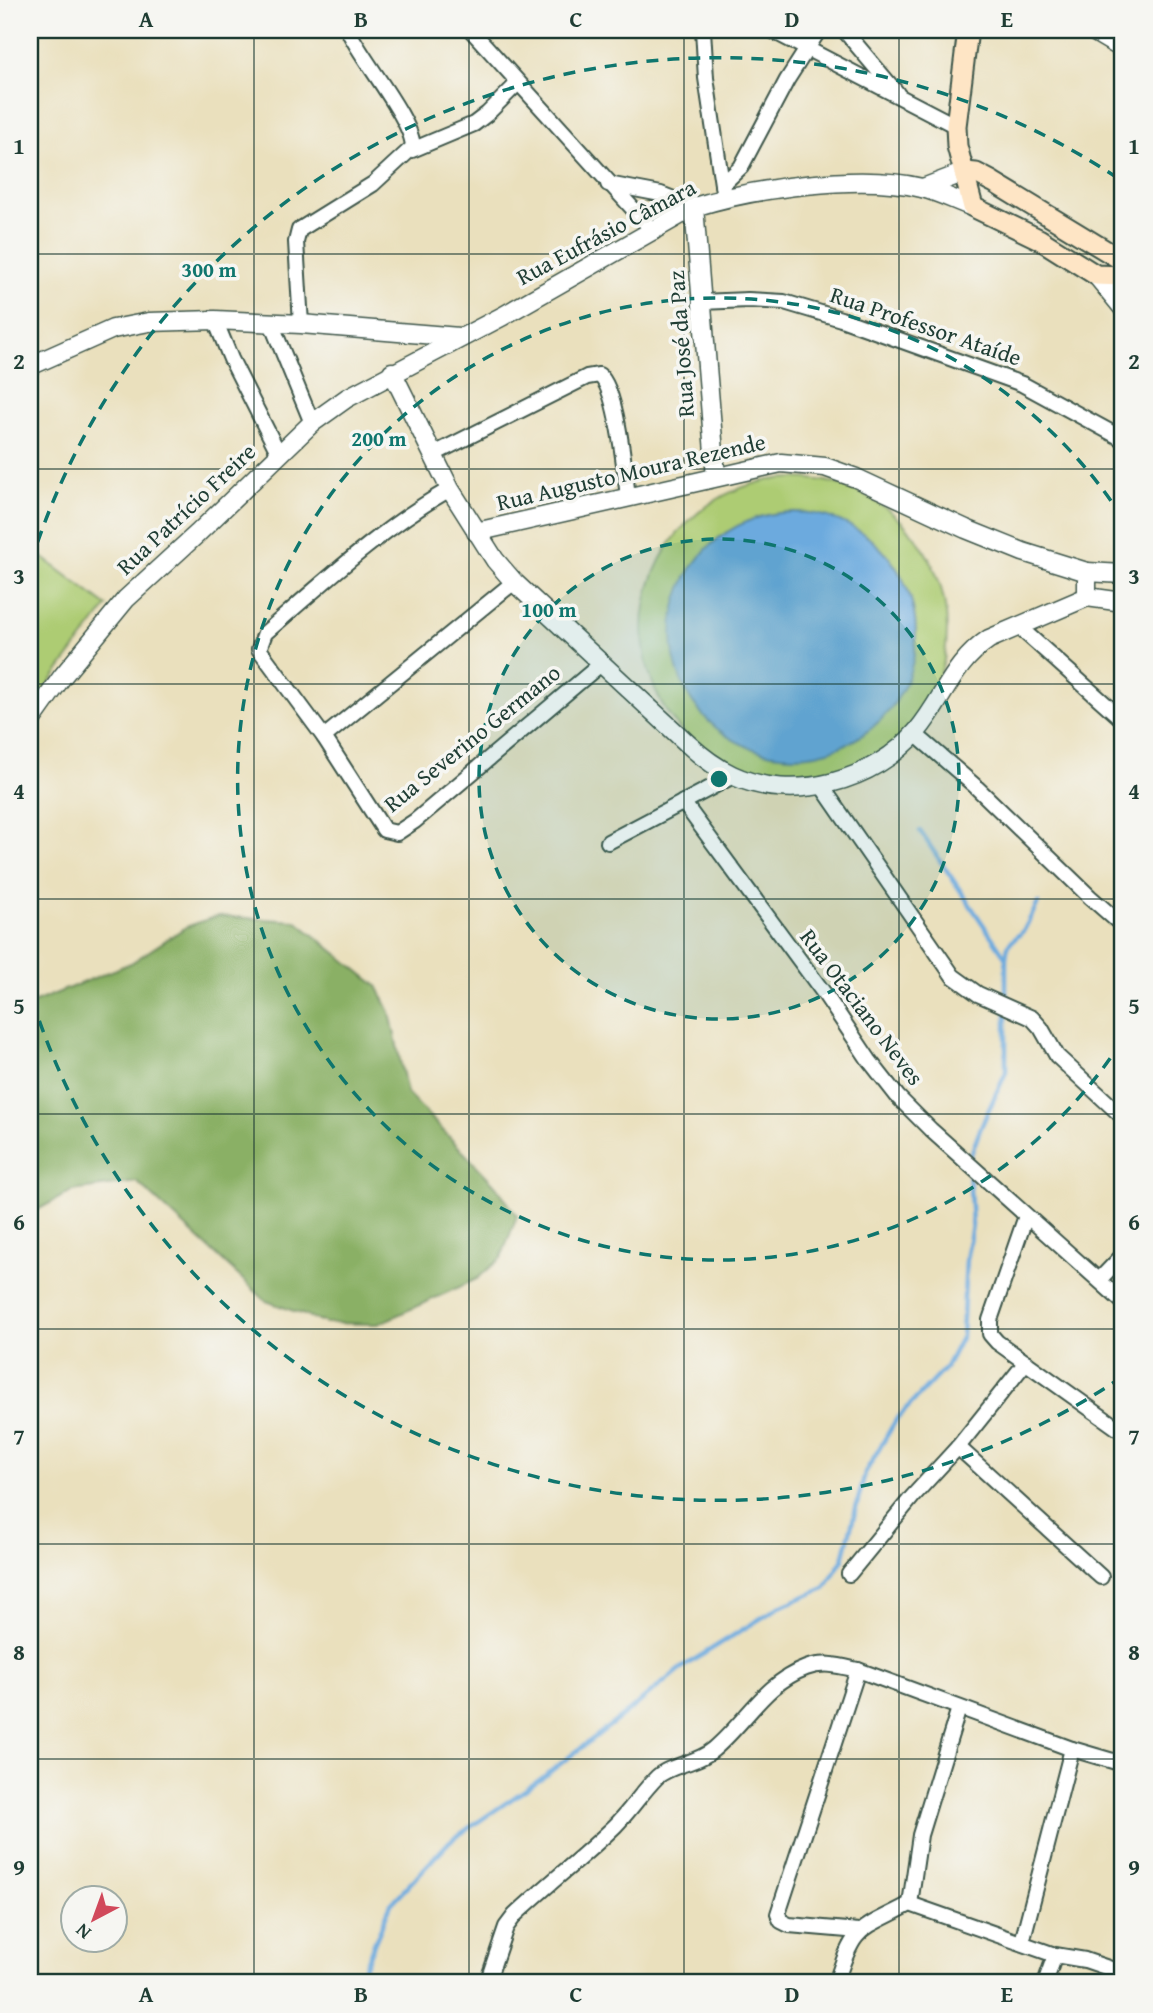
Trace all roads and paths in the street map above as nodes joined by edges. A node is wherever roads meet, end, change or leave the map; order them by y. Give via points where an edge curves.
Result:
1 (348, 30) edge
2 (471, 30) edge
3 (703, 30) edge
4 (771, 30) edge
5 (818, 30) edge
6 (845, 30) edge
7 (968, 30) edge
8 (1091, 30) edge
9 (806, 49) junction
10 (1123, 49) edge
11 (518, 83) junction
12 (902, 100) junction
13 (956, 127) junction
14 (412, 150) junction
15 (965, 172) junction
16 (608, 184) junction
17 (923, 188) junction
18 (723, 192) junction
19 (694, 207) junction
20 (973, 207) junction
21 (654, 232) junction
22 (1123, 261) edge
23 (1096, 275) junction
24 (1123, 276) edge
25 (701, 302) junction
26 (1123, 308) edge
27 (215, 320) junction
28 (271, 323) junction
29 (301, 324) junction
30 (459, 337) junction
31 (30, 366) edge
32 (392, 372) junction
33 (312, 423) junction
34 (1123, 439) edge
35 (279, 454) junction
36 (434, 454) junction
37 (716, 477) junction
38 (450, 489) junction
39 (628, 497) junction
40 (476, 532) junction
41 (1087, 572) junction
42 (1123, 575) edge
43 (514, 582) junction
44 (1087, 597) junction
45 (1123, 602) edge
46 (1018, 626) junction
47 (602, 663) junction
48 (1123, 720) edge
49 (30, 722) edge
50 (915, 734) junction
51 (324, 737) junction
52 (733, 776) junction
53 (821, 785) junction
54 (683, 802) junction
55 (608, 842) dead end
56 (1123, 926) edge
57 (1123, 1117) edge
58 (1026, 1216) junction
59 (1123, 1255) edge
60 (1100, 1279) junction
61 (1123, 1302) edge
62 (1026, 1362) junction
63 (1123, 1432) edge
64 (958, 1447) junction
65 (849, 1574) dead end
66 (1101, 1577) dead end
67 (858, 1670) junction
68 (959, 1708) junction
69 (1073, 1749) junction
70 (1123, 1765) edge
71 (910, 1904) junction
72 (859, 1931) junction
73 (1021, 1942) junction
74 (1055, 1955) junction
75 (1123, 1973) edge
76 (487, 1983) edge
77 (836, 1983) edge
78 (1045, 1983) edge

1 - 14 street via 404,121
2 - 11 street
3 - 18 street via 708,100
4 - 9 street
5 - 9 street
6 - 12 street
7 - 13 main road
8 - 10 street
9 - 12 street
9 - 18 street
11 - 14 street via 474,124
11 - 16 street
12 - 13 street
13 - 15 main road
14 - 29 street via 373,184 299,230
15 - 17 street
15 - 20 main road
15 - 22 main road via 993,182
16 - 19 street via 660,194
16 - 21 street
17 - 18 street, Rua Eufrásio Câmara via 854,181
17 - 20 street, Rua Eufrásio Câmara
18 - 19 street, Rua Eufrásio Câmara
19 - 21 street, Rua Eufrásio Câmara
19 - 25 street, Rua José da Paz
20 - 23 main road, Rua Eufrásio Câmara via 1039,239
21 - 30 street, Rua Eufrásio Câmara
23 - 24 main road
23 - 26 street, Rua Eufrásio Câmara
25 - 34 street, Rua Professor Ataíde via 784,302 841,319 1022,384
25 - 37 street, Rua José da Paz
27 - 28 street
27 - 31 street via 149,322 113,329
27 - 35 street, Rua Patrício Freire
28 - 29 street
28 - 33 street
29 - 30 street
30 - 32 street, Rua Patrício Freire
32 - 33 street, Rua Patrício Freire
32 - 36 street, Rua Severino Germano
33 - 35 street, Rua Patrício Freire
35 - 49 street, Rua Patrício Freire via 126,599
36 - 38 street, Rua Severino Germano
36 - 39 street via 599,375 608,384
37 - 39 street, Rua Augusto Moura Rezende
37 - 41 street, Rua Augusto Moura Rezende via 781,463 825,467 975,533
38 - 40 street, Rua Severino Germano
38 - 51 street via 369,544 262,637 259,649
39 - 40 street, Rua Augusto Moura Rezende
40 - 43 street, Rua Severino Germano
41 - 42 street, Rua Augusto Moura Rezende
41 - 44 street
43 - 47 street, Rua Severino Germano
43 - 51 street
44 - 45 street
44 - 46 street, Rua Severino Germano
46 - 48 street
46 - 50 street, Rua Severino Germano via 974,648
47 - 51 street, Rua Severino Germano via 397,833 384,830
47 - 52 street, Rua Severino Germano via 705,759
50 - 53 street, Rua Severino Germano via 867,770
50 - 56 street
52 - 53 street, Rua Severino Germano via 785,787
52 - 54 street
53 - 57 street via 953,976 978,994 1032,1018 1057,1056
54 - 55 street
54 - 58 street, Rua Otaciano Neves via 884,1081
58 - 60 street, Rua Otaciano Neves
58 - 62 street via 989,1327 993,1339
59 - 60 street
60 - 61 street, Rua Otaciano Neves
62 - 63 street
62 - 64 street
64 - 65 street
64 - 66 street
67 - 68 street
67 - 72 street via 778,1914 789,1925
67 - 76 street via 823,1663 790,1675 756,1702 705,1756 659,1775 619,1822 509,1921
68 - 69 street
68 - 71 street via 920,1835
69 - 70 street
69 - 73 street
71 - 72 street
71 - 73 street
72 - 77 street
73 - 74 street
74 - 75 street
74 - 78 street

